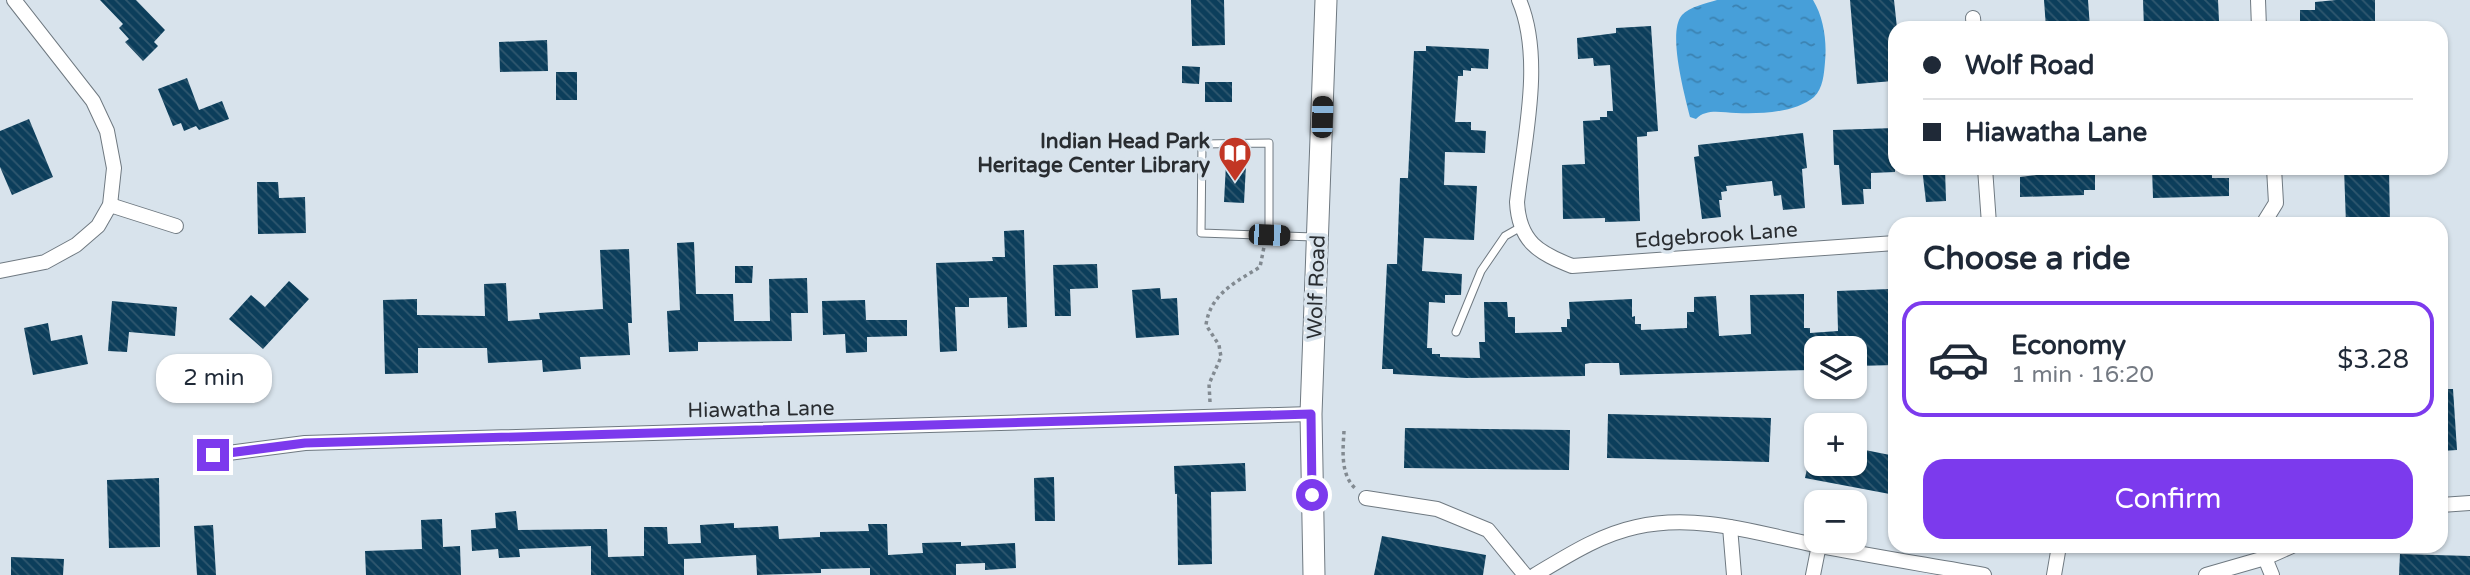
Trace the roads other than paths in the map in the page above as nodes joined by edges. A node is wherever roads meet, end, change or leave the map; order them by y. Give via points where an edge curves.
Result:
1 (14, 0) edge
2 (1326, 0) edge
3 (1519, 0) edge
4 (2259, 0) edge
5 (2259, 21) edge
6 (1986, 175) edge
7 (2275, 175) edge
8 (110, 205) junction
9 (1988, 217) edge
10 (2268, 217) edge
11 (176, 226) dead end
12 (1521, 227) junction
13 (1269, 235) junction
14 (1318, 237) junction
15 (1888, 243) edge
16 (0, 271) edge
17 (1456, 332) dead end
18 (1311, 414) junction
19 (213, 455) dead end
20 (1366, 498) road end
21 (2470, 503) edge
22 (2448, 505) edge
23 (1730, 527) junction
24 (1804, 542) edge
25 (1817, 553) edge
26 (1863, 553) edge
27 (2058, 553) edge
28 (2276, 553) edge
29 (2265, 558) junction
30 (1314, 575) edge
31 (1525, 575) edge
32 (1535, 575) edge
33 (1734, 575) edge
34 (1813, 575) edge
35 (1984, 575) edge
36 (2054, 575) edge
37 (2206, 575) edge
38 (2272, 575) edge

1 - 8 street via 93,101 107,131 114,168
2 - 14 street, Wolf Road
3 - 12 street via 1532,63 1517,202
4 - 5 street
6 - 9 street
7 - 10 street via 2277,194
8 - 11 street
8 - 16 street via 98,226 76,245 45,262
12 - 15 street, Edgebrook Lane via 1542,254 1572,266
12 - 17 lane via 1505,236 1481,271
13 - 13 lane via 1269,143 1202,144 1201,233
13 - 14 lane
14 - 18 street, Wolf Road
18 - 19 street, Hiawatha Lane via 305,443
18 - 30 street, Wolf Road
20 - 31 street via 1437,509 1488,530
21 - 22 street
23 - 24 street
23 - 32 street via 1702,522 1634,527 1586,545
23 - 33 street
25 - 34 street
26 - 35 street
27 - 36 street
28 - 29 street
29 - 37 street
29 - 38 street

